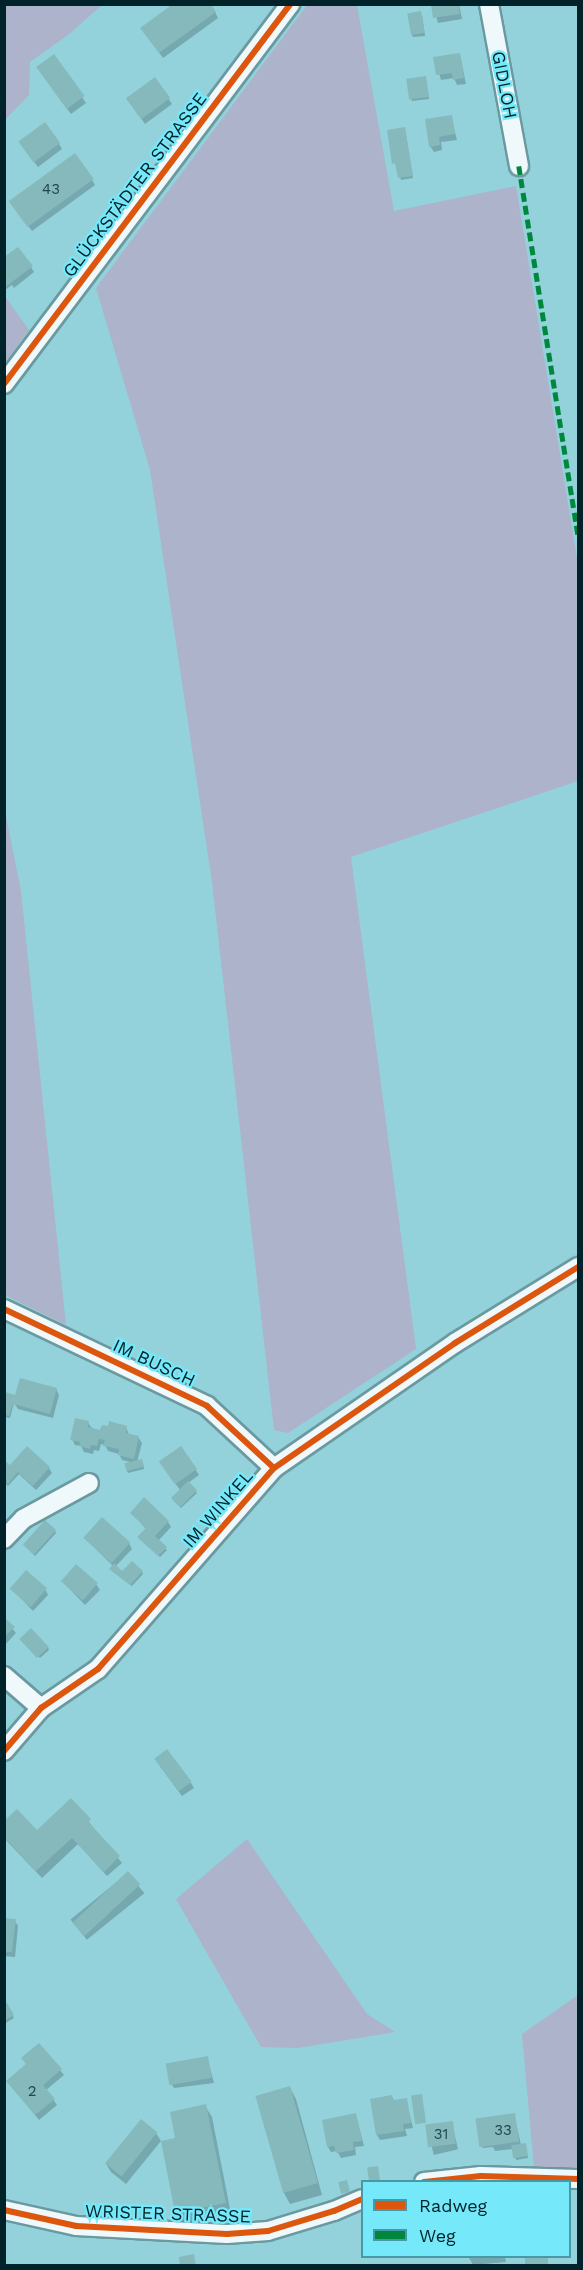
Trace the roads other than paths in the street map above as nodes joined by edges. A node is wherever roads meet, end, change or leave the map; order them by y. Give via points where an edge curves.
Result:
1 (290, 4) edge
2 (489, 4) edge
3 (519, 166) dead end
4 (4, 384) edge
5 (579, 1267) edge
6 (4, 1310) edge
7 (274, 1468) junction
8 (89, 1483) dead end
9 (4, 1539) edge
10 (4, 1676) edge
11 (41, 1708) junction
12 (4, 1751) edge
13 (579, 2179) edge
14 (435, 2180) edge
15 (361, 2200) edge
16 (4, 2210) edge

1 - 4 street, GLÜCKSTÄDTER STRASSE
2 - 3 street, GIDLOH
5 - 7 street, IM WINKEL via 455,1343
6 - 7 street, IM BUSCH via 207,1406
7 - 11 street, IM WINKEL via 98,1669
8 - 9 street via 23,1518
10 - 11 street
11 - 12 street, IM WINKEL
13 - 14 street via 481,2176
15 - 16 street, WRISTER STRASSE via 268,2231 227,2234 76,2226

